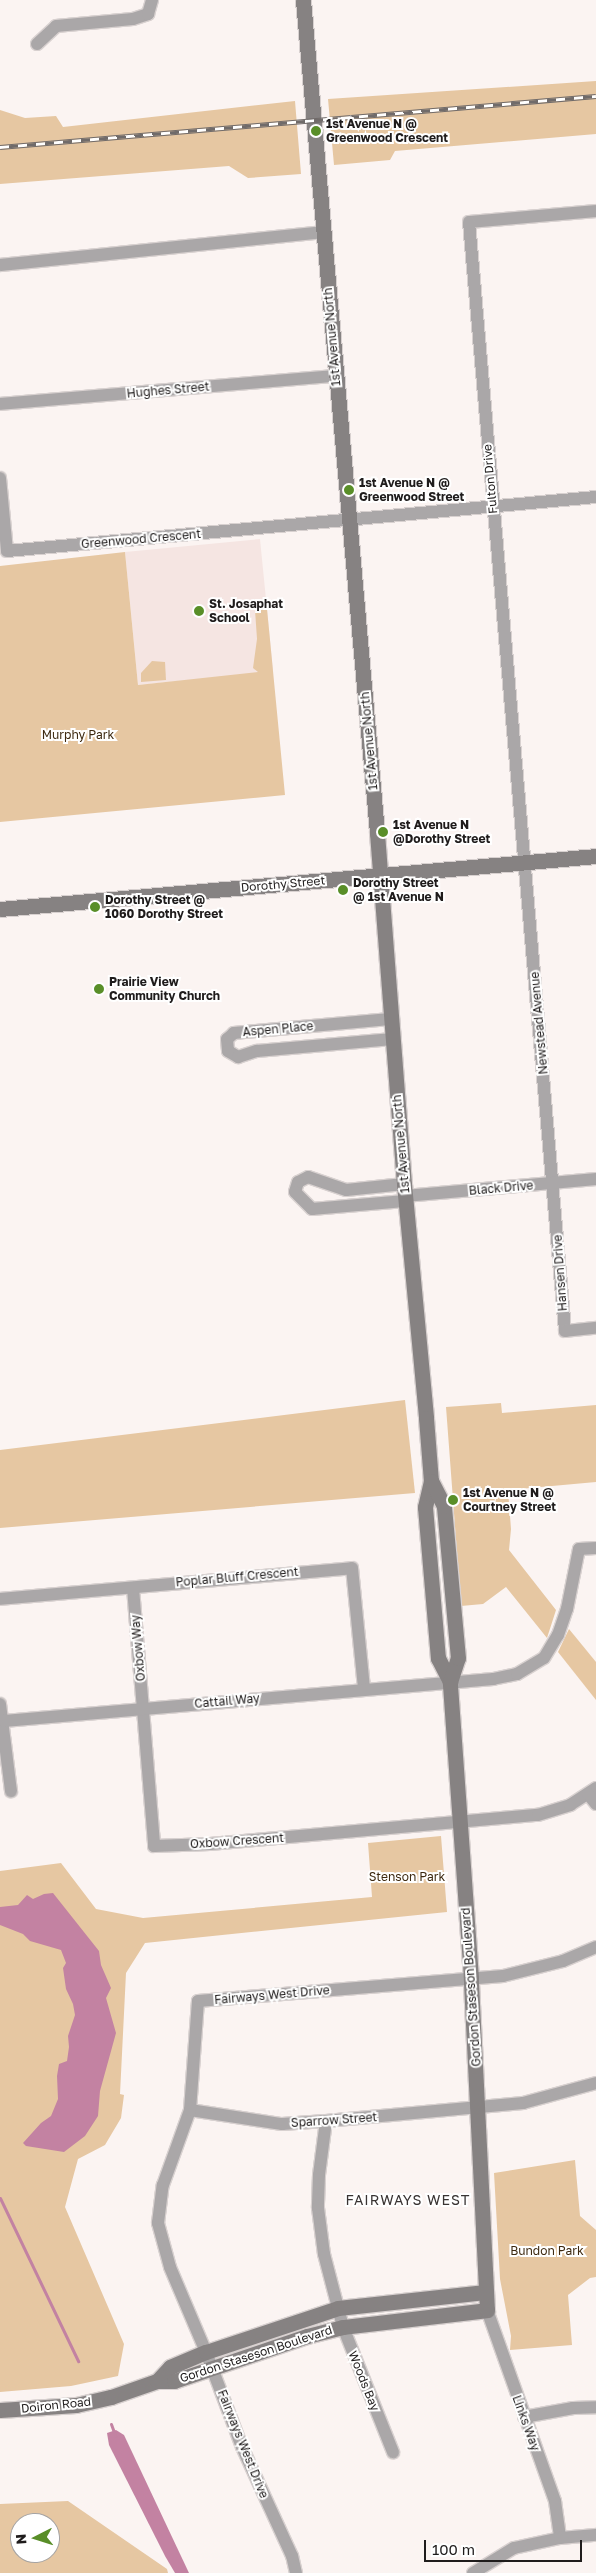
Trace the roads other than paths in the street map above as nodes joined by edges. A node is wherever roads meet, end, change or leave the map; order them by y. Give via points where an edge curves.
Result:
1 (152, 0) edge
2 (303, 0) edge
3 (37, 44) dead end
4 (596, 211) edge
5 (324, 232) junction
6 (0, 265) edge
7 (335, 376) junction
8 (0, 404) edge
9 (0, 478) edge
10 (596, 497) edge
11 (492, 507) junction
12 (348, 519) junction
13 (596, 856) edge
14 (524, 863) junction
15 (380, 875) junction
16 (0, 909) edge
17 (390, 1019) junction
18 (392, 1039) junction
19 (596, 1179) edge
20 (554, 1184) junction
21 (405, 1194) junction
22 (596, 1328) edge
23 (431, 1481) joint
24 (596, 1548) edge
25 (133, 1588) junction
26 (0, 1599) edge
27 (450, 1682) junction
28 (364, 1690) junction
29 (0, 1704) edge
30 (144, 1709) junction
31 (4, 1721) junction
32 (11, 1791) dead end
33 (593, 1795) edge
34 (458, 1823) junction
35 (596, 1947) edge
36 (471, 1978) junction
37 (596, 2084) edge
38 (479, 2108) junction
39 (190, 2110) junction
40 (326, 2122) junction
41 (485, 2292) junction
42 (338, 2308) junction
43 (488, 2310) junction
44 (342, 2327) junction
45 (206, 2352) junction
46 (212, 2367) junction
47 (157, 2381) junction
48 (111, 2397) joint
49 (596, 2407) edge
50 (0, 2410) edge
51 (524, 2417) junction
52 (393, 2452) dead end
53 (596, 2535) edge
54 (560, 2538) junction
55 (296, 2573) edge
56 (473, 2573) edge

1 - 3 street via 148,14 133,19 56,26
2 - 5 street, 1st Avenue North
4 - 11 street, Fulton Drive via 469,222
5 - 6 street
5 - 7 street, 1st Avenue North
7 - 8 street, Hughes Street
7 - 12 street, 1st Avenue North
9 - 12 street, Greenwood Crescent via 8,551
10 - 11 street
11 - 12 street
11 - 14 street, Fulton Drive
12 - 15 street, 1st Avenue North
13 - 14 street, Dorothy Street
14 - 15 street, Dorothy Street
14 - 20 street, Newstead Avenue
15 - 16 street, Dorothy Street
15 - 17 street, 1st Avenue North
17 - 18 street, 1st Avenue North
17 - 18 street, Aspen Place via 234,1033 227,1039 228,1051 238,1057 257,1051
18 - 21 street, 1st Avenue North
19 - 20 street, Black Drive
20 - 21 street, Black Drive
20 - 22 street, Hansen Drive via 565,1331
21 - 21 street via 346,1190 308,1177 298,1182 295,1192 312,1209
21 - 23 street, 1st Avenue North
23 - 27 street, Gordon Staseson Boulevard via 425,1507 437,1649
24 - 27 street, Cattail Way via 579,1549 567,1609 558,1635 544,1658 517,1674
25 - 26 street, Poplar Bluff Crescent
25 - 28 street, Poplar Bluff Crescent via 201,1579 352,1568
25 - 30 street, Oxbow Way
27 - 28 street, Cattail Way
27 - 34 street, Gordon Staseson Boulevard
28 - 30 street, Cattail Way
29 - 31 street
30 - 31 street, Cattail Way
30 - 34 street, Oxbow Crescent via 154,1846
31 - 32 street
33 - 34 street via 538,1815
34 - 36 street, Gordon Staseson Boulevard
35 - 36 street via 533,1970
36 - 38 street, Gordon Staseson Boulevard
36 - 39 street, Fairways West Drive via 198,2001
37 - 38 street, Sparrow Street via 523,2103
38 - 40 street, Sparrow Street
38 - 41 street, Gordon Staseson Boulevard
39 - 40 street, Sparrow Street via 282,2124
39 - 45 street, Fairways West Drive via 163,2185 158,2223 170,2266
40 - 42 street, Woods Bay via 318,2208 324,2254
41 - 42 street, Gordon Staseson Boulevard
41 - 43 street, Gordon Staseson Boulevard
42 - 44 street, Woods Bay
42 - 45 street, Gordon Staseson Boulevard
43 - 44 street, Gordon Staseson Boulevard
43 - 51 street, Links Way
44 - 46 street, Gordon Staseson Boulevard
44 - 52 street, Woods Bay
45 - 46 street, Fairways West Drive
45 - 47 street, Gordon Staseson Boulevard via 170,2367
46 - 47 street, Gordon Staseson Boulevard via 174,2381
46 - 55 street, Fairways West Drive via 242,2447 292,2556
47 - 48 street, Gordon Staseson Boulevard
48 - 50 street, Doiron Road via 76,2405
49 - 51 street
51 - 54 street, Links Way via 555,2501
53 - 54 street
54 - 56 street via 514,2548

